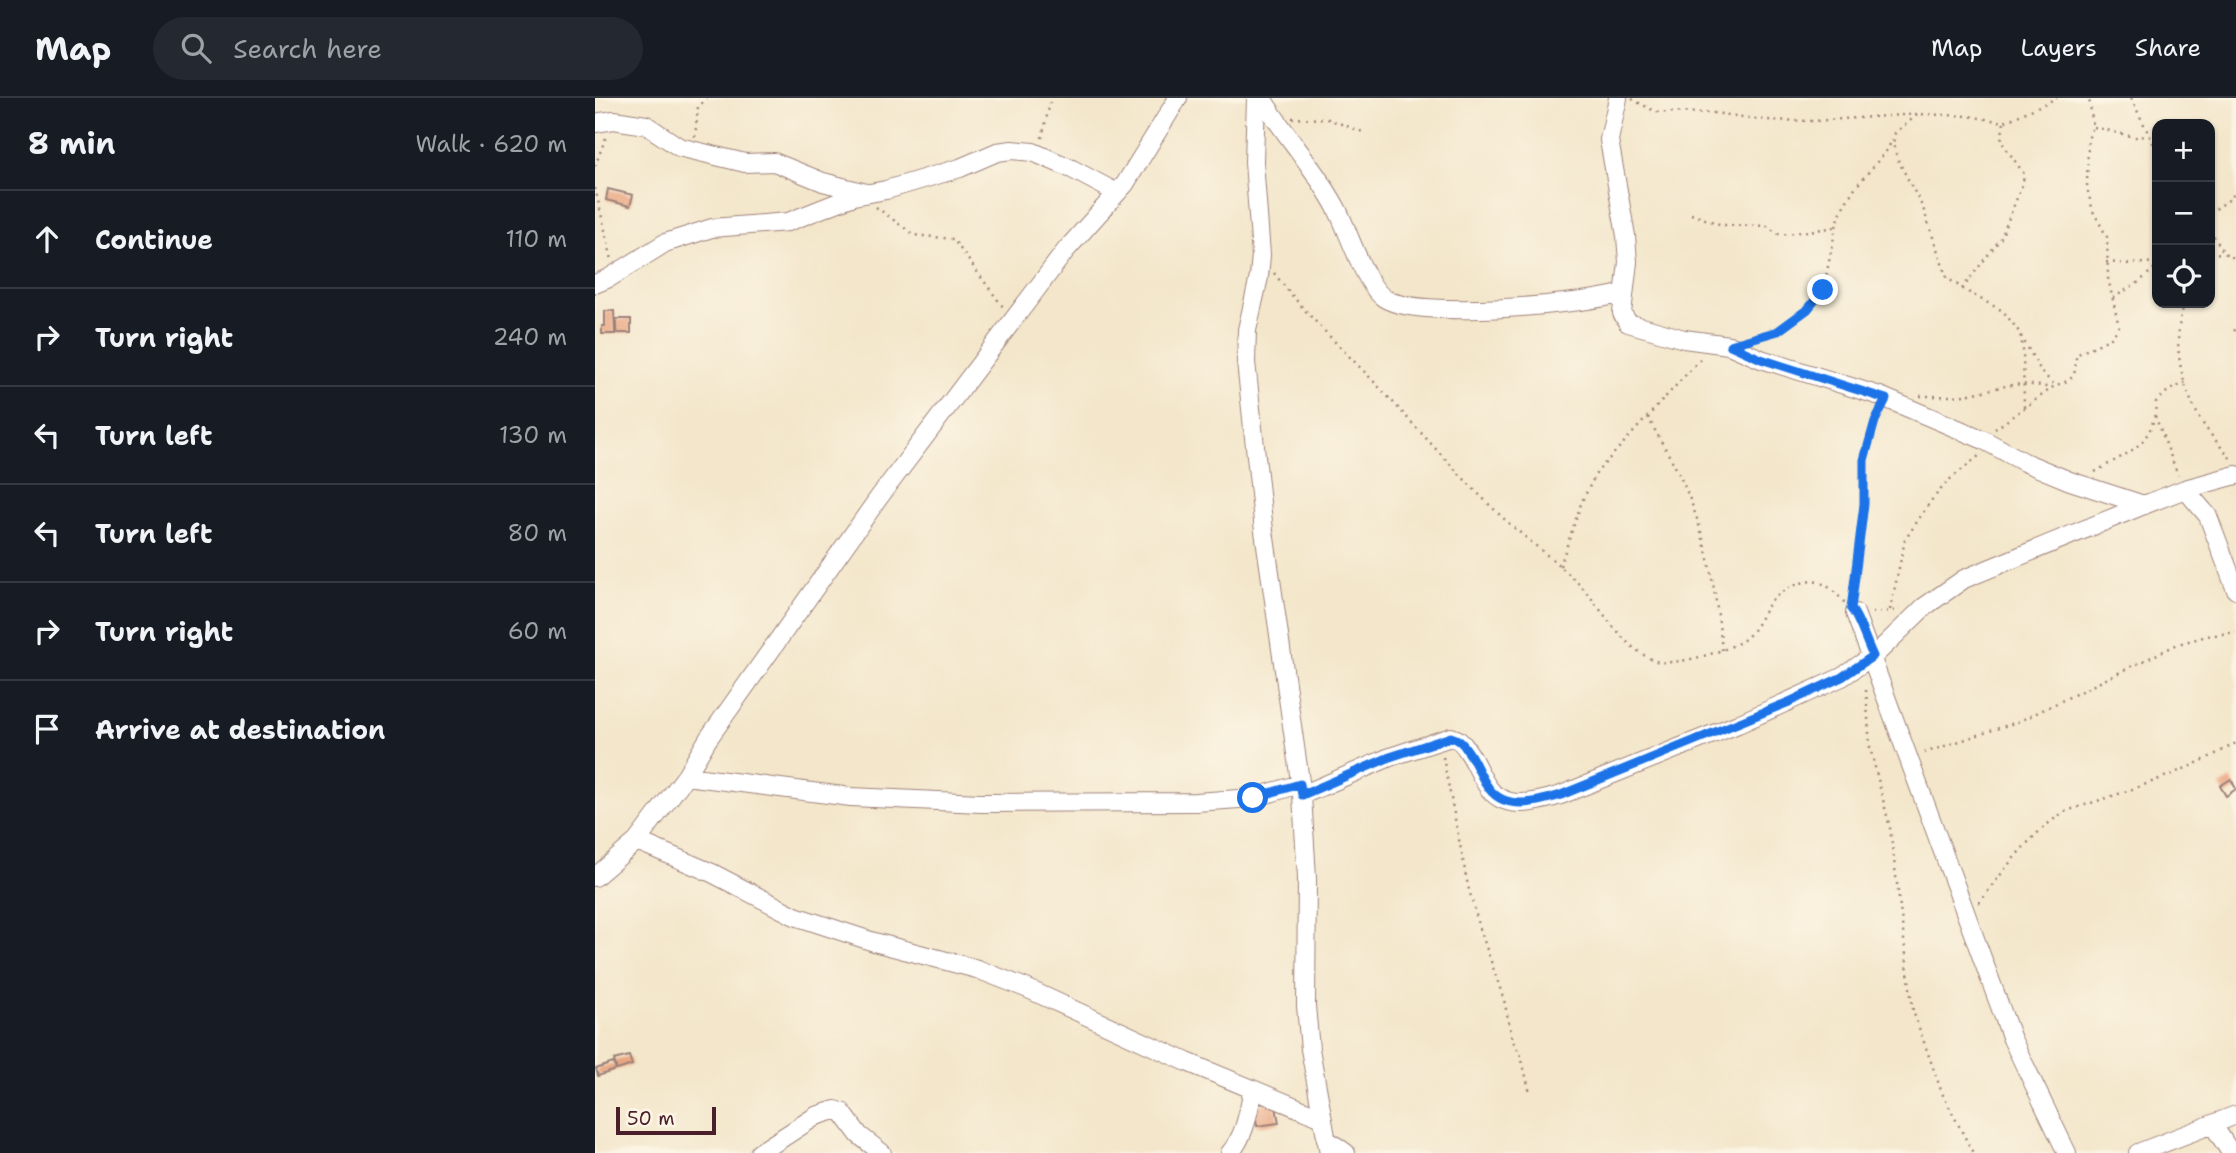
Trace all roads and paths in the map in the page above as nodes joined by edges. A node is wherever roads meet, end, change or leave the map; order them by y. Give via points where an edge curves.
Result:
1 (707, 98) edge
2 (1051, 98) edge
3 (1178, 98) edge
4 (1257, 98) edge
5 (1262, 98) edge
6 (1618, 98) edge
7 (1629, 98) edge
8 (2057, 98) edge
9 (2089, 98) edge
10 (2131, 98) edge
11 (1918, 114) junction
12 (1273, 116) junction
13 (614, 120) junction
14 (595, 122) edge
15 (2004, 122) junction
16 (2093, 127) junction
17 (1363, 132) dead end
18 (1895, 133) junction
19 (2149, 136) junction
20 (2152, 142) edge
21 (694, 151) junction
22 (1033, 152) junction
23 (595, 166) edge
24 (595, 187) edge
25 (2236, 191) edge
26 (1117, 193) junction
27 (865, 195) junction
28 (2215, 209) edge
29 (1691, 214) dead end
30 (1836, 227) junction
31 (2215, 238) edge
32 (2224, 253) junction
33 (2215, 254) edge
34 (1261, 255) junction
35 (2236, 259) edge
36 (2106, 262) junction
37 (2152, 264) edge
38 (2152, 269) edge
39 (616, 273) junction
40 (595, 284) edge
41 (1962, 289) junction
42 (1623, 293) junction
43 (2113, 298) junction
44 (2183, 308) edge
45 (1015, 319) junction
46 (2020, 333) junction
47 (1724, 344) junction
48 (2024, 383) junction
49 (2185, 383) junction
50 (2056, 385) junction
51 (2052, 388) junction
52 (1915, 396) dead end
53 (1886, 399) junction
54 (2024, 408) junction
55 (2155, 416) junction
56 (1648, 417) junction
57 (1984, 440) junction
58 (2236, 468) edge
59 (2236, 475) edge
60 (2077, 484) junction
61 (2185, 489) junction
62 (2144, 505) junction
63 (1560, 566) junction
64 (2236, 590) edge
65 (1924, 607) junction
66 (1890, 611) junction
67 (1855, 613) joint
68 (2236, 632) edge
69 (1722, 650) junction
70 (1874, 661) junction
71 (1439, 740) junction
72 (2236, 743) edge
73 (1909, 758) junction
74 (686, 776) junction
75 (1301, 789) junction
76 (637, 841) junction
77 (595, 877) edge
78 (1967, 920) junction
79 (1253, 1089) junction
80 (1530, 1093) dead end
81 (2236, 1115) edge
82 (1322, 1118) junction
83 (2213, 1125) junction
84 (1327, 1146) edge
85 (759, 1153) edge
86 (882, 1153) edge
87 (1230, 1153) edge
88 (1346, 1153) edge
89 (1973, 1153) edge
90 (2067, 1153) edge
91 (2138, 1153) edge
92 (2231, 1153) edge

1 - 21 path via 698,107
2 - 22 path via 1045,132
3 - 26 street
4 - 34 street via 1254,162
5 - 12 street
6 - 42 street via 1609,140 1626,236
7 - 11 path via 1656,112 1764,120
8 - 15 path
9 - 16 path
10 - 19 path
11 - 15 path
11 - 18 path
12 - 17 path via 1328,119
12 - 42 street via 1337,209 1368,279 1385,299 1462,310
13 - 14 street
13 - 21 street via 646,125 678,147
13 - 23 path
15 - 41 path via 2001,141 2024,174 2023,183 2001,238
16 - 19 path
16 - 36 path via 2088,139 2087,188 2092,211 2107,237
18 - 30 path via 1888,149 1854,189
18 - 41 path via 1898,160 1923,208 1947,278
19 - 20 path
21 - 27 street via 745,163 774,162
22 - 26 street
22 - 27 street via 997,152 960,168
24 - 39 path
25 - 28 path
26 - 45 street via 1083,229
27 - 39 street via 788,222 712,228 665,243
27 - 45 path via 914,235 956,241 987,288
29 - 30 path via 1722,225 1767,226 1780,235
30 - 47 path via 1823,290 1808,309 1778,331
31 - 32 path
32 - 33 path
32 - 35 path
34 - 63 path via 1335,345 1477,492
34 - 75 street via 1246,362 1263,531
36 - 37 path
36 - 43 path
38 - 43 path
39 - 40 street
41 - 46 path via 2003,310
42 - 47 street via 1622,317 1628,323 1684,339
43 - 50 path via 2117,332 2076,355 2075,374
44 - 49 path via 2177,338
45 - 74 street via 880,496
46 - 48 path
46 - 50 path via 2042,373
47 - 53 street
47 - 56 path
48 - 51 path
48 - 52 path via 1969,394
48 - 54 path
49 - 55 path via 2159,398
49 - 58 path via 2198,416
50 - 51 path
51 - 54 path
53 - 57 street
53 - 69 path via 1864,460 1864,504 1851,609 1833,589 1819,581 1804,581 1776,596 1745,639
54 - 57 path
55 - 60 path via 2140,445
55 - 61 path
56 - 63 path via 1592,479
56 - 69 path via 1697,517 1715,587
57 - 60 street
57 - 66 path via 1980,454 1949,480 1905,540
59 - 61 street
60 - 62 street
61 - 62 street
61 - 64 street via 2209,516
62 - 65 street via 1964,579
63 - 69 path via 1626,640 1654,660 1678,661
65 - 66 path
65 - 70 street
66 - 67 path
67 - 70 street
68 - 73 path via 2178,644 2020,721
70 - 71 street via 1789,702 1534,803 1512,803 1498,797 1462,742 1451,737
70 - 73 street
70 - 89 path via 1866,694 1870,747 1894,848 1913,1011 1942,1093
71 - 75 street
71 - 80 path via 1468,886
72 - 78 path via 2056,817 2002,873
73 - 78 street
74 - 75 street via 851,797 982,803 1196,802
74 - 76 street
75 - 82 street via 1307,878 1306,1006
76 - 77 street
76 - 79 street via 795,916 977,969
78 - 90 street via 2021,1061
79 - 82 street
79 - 87 street via 1245,1129
81 - 83 street
82 - 84 street
83 - 91 street
83 - 92 street
84 - 88 street
85 - 86 street via 816,1116 835,1110

